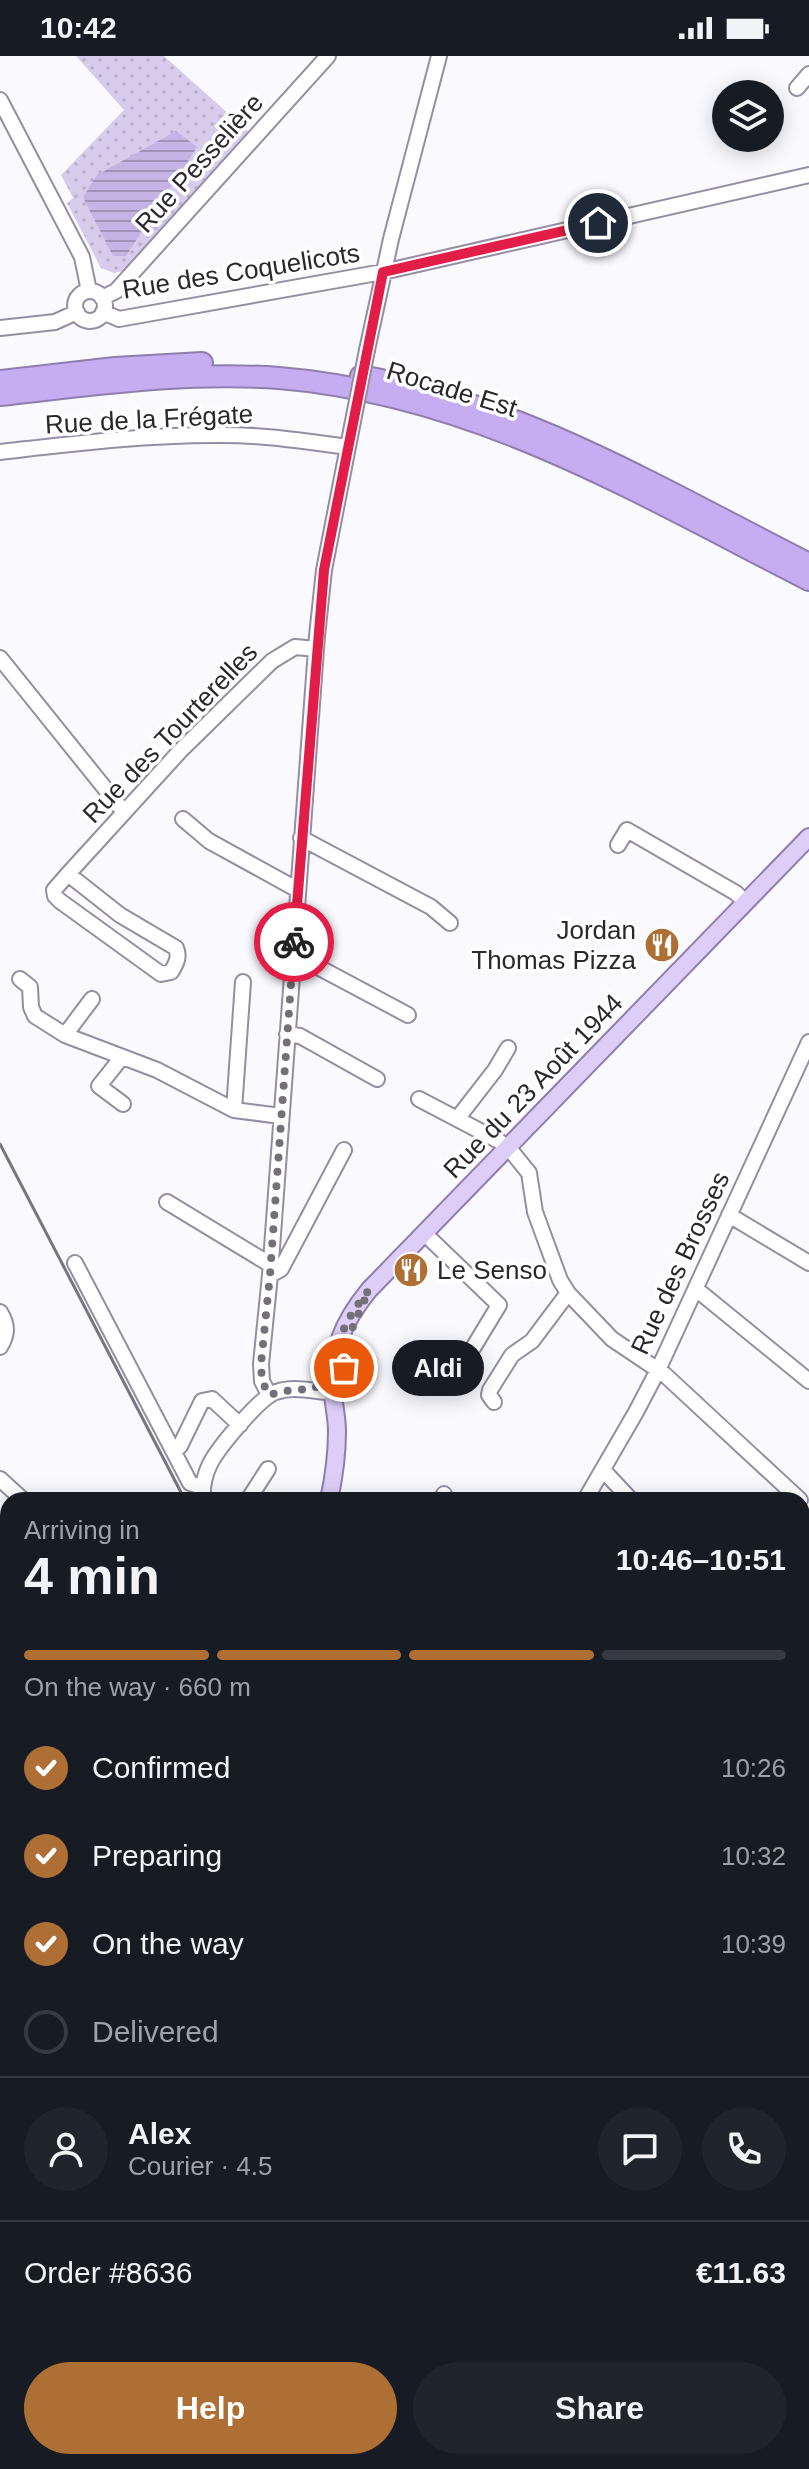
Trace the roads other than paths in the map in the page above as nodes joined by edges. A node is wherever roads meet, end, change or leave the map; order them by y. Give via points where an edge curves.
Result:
1 (328, 56) edge
2 (439, 56) edge
3 (809, 74) edge
4 (797, 88) dead end
5 (0, 100) edge
6 (809, 175) edge
7 (383, 272) junction
8 (98, 300) junction
9 (77, 312) junction
10 (0, 328) edge
11 (0, 381) edge
12 (0, 395) edge
13 (348, 447) junction
14 (0, 452) edge
15 (809, 564) edge
16 (809, 580) edge
17 (316, 649) junction
18 (0, 658) edge
19 (124, 812) junction
20 (183, 819) dead end
21 (301, 838) junction
22 (806, 840) edge
23 (618, 845) dead end
24 (68, 874) junction
25 (298, 890) junction
26 (745, 902) junction
27 (450, 923) dead end
28 (294, 949) junction
29 (20, 979) dead end
30 (243, 982) dead end
31 (92, 999) dead end
32 (408, 1015) dead end
33 (287, 1034) junction
34 (65, 1035) junction
35 (809, 1042) edge
36 (508, 1048) dead end
37 (122, 1057) junction
38 (377, 1079) dead end
39 (419, 1099) dead end
40 (123, 1104) dead end
41 (234, 1110) junction
42 (281, 1116) junction
43 (457, 1119) junction
44 (507, 1147) junction
45 (344, 1150) dead end
46 (167, 1202) dead end
47 (729, 1215) junction
48 (424, 1233) junction
49 (75, 1263) dead end
50 (809, 1263) edge
51 (270, 1270) junction
52 (696, 1289) junction
53 (568, 1293) junction
54 (0, 1312) edge
55 (0, 1347) edge
56 (658, 1370) junction
57 (809, 1381) edge
58 (450, 1386) dead end
59 (338, 1387) junction
60 (269, 1395) junction
61 (494, 1402) dead end
62 (240, 1425) junction
63 (174, 1451) junction
64 (268, 1469) dead end
65 (603, 1470) junction
66 (200, 1492) edge
67 (203, 1492) edge
68 (253, 1492) edge
69 (333, 1492) edge
70 (590, 1492) edge
71 (624, 1492) edge
72 (791, 1492) edge

1 - 8 street, Rue Pesselière via 116,291
2 - 7 street
3 - 4 street
5 - 8 street via 82,257
6 - 7 street, Rue des Coquelicots
7 - 8 street, Rue des Coquelicots via 119,319
7 - 13 street, bridge
8 - 9 street via 77,298
8 - 9 street, Rue des Coquelicots via 97,319
9 - 10 street via 55,322
11 - 15 highway, Rocade Est via 230,363 388,381 550,434
12 - 16 highway, Rocade Est via 229,376 382,394 521,437
13 - 14 street, Rue de la Frégate via 213,435
13 - 17 street via 324,570
17 - 19 street, Rue des Tourterelles via 295,647 279,656
17 - 21 street
18 - 19 street
19 - 24 street, Rue des Tourterelles
20 - 25 street via 209,841
21 - 25 street
21 - 27 street via 431,907
22 - 26 main road, Rue du 23 Août 1944
23 - 26 street via 627,830
24 - 24 street via 55,896 161,974 171,972 176,948 120,915
25 - 28 street
26 - 44 main road, Rue du 23 Août 1944
28 - 32 street
28 - 33 street
29 - 34 street via 30,987 35,1016
30 - 41 street
31 - 34 street
33 - 38 street via 300,1036
33 - 42 street
34 - 37 street
35 - 47 street, Rue des Brosses
36 - 43 street
37 - 40 street via 99,1086
37 - 41 street
39 - 43 street
41 - 42 street
42 - 51 street
43 - 44 street
44 - 48 main road, Rue du 23 Août 1944
44 - 53 street via 529,1173 535,1212
45 - 51 street via 281,1269
46 - 51 street
47 - 50 street
47 - 52 street, Rue des Brosses
48 - 58 street via 499,1305
48 - 59 main road, Rue du 23 Août 1944 via 353,1309 333,1367
49 - 63 street
51 - 60 street via 261,1364
52 - 56 street, Rue des Brosses
52 - 57 street
53 - 56 street via 612,1339
53 - 61 street via 532,1341 512,1355 490,1390
54 - 55 street via 7,1323
56 - 65 street, Rue des Brosses
56 - 72 street
59 - 60 street
59 - 69 main road, Rue du 23 Août 1944
60 - 62 street
62 - 63 street via 212,1399 202,1401
62 - 67 street via 211,1463
63 - 66 street
64 - 68 street
65 - 70 street, Rue des Brosses
65 - 71 street

